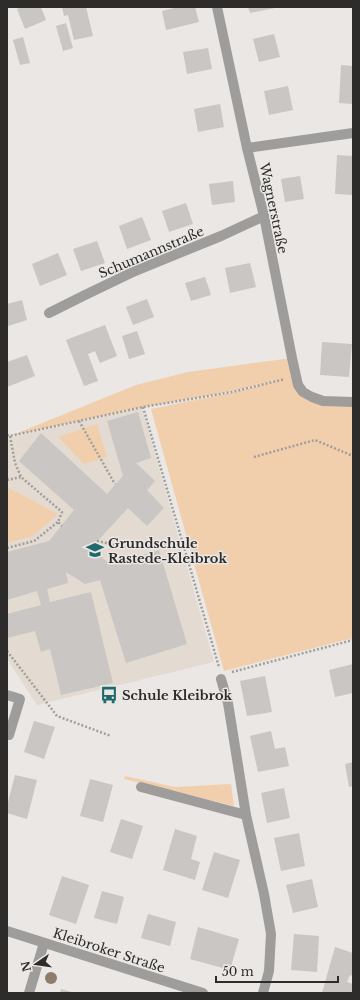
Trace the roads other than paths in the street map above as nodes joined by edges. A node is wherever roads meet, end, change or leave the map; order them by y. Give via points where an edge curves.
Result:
1 (218, 7) edge
2 (353, 133) edge
3 (247, 148) junction
4 (264, 216) junction
5 (49, 313) dead end
6 (353, 402) edge
7 (221, 677) road end
8 (7, 695) edge
9 (7, 735) edge
10 (142, 787) dead end
11 (246, 815) junction
12 (7, 931) edge
13 (44, 943) junction
14 (29, 993) edge
15 (204, 993) edge
16 (263, 993) edge

1 - 3 street, Wagnerstraße
2 - 3 street
3 - 4 street, Wagnerstraße
4 - 5 street, Schumannstraße via 85,294
4 - 6 street, Wagnerstraße via 298,385 303,392 323,401
7 - 11 street via 228,703
8 - 9 street via 20,699 9,736
10 - 11 street
11 - 16 street via 271,934 269,971
12 - 13 street, Kleibroker Straße
13 - 14 street
13 - 15 street, Kleibroker Straße

